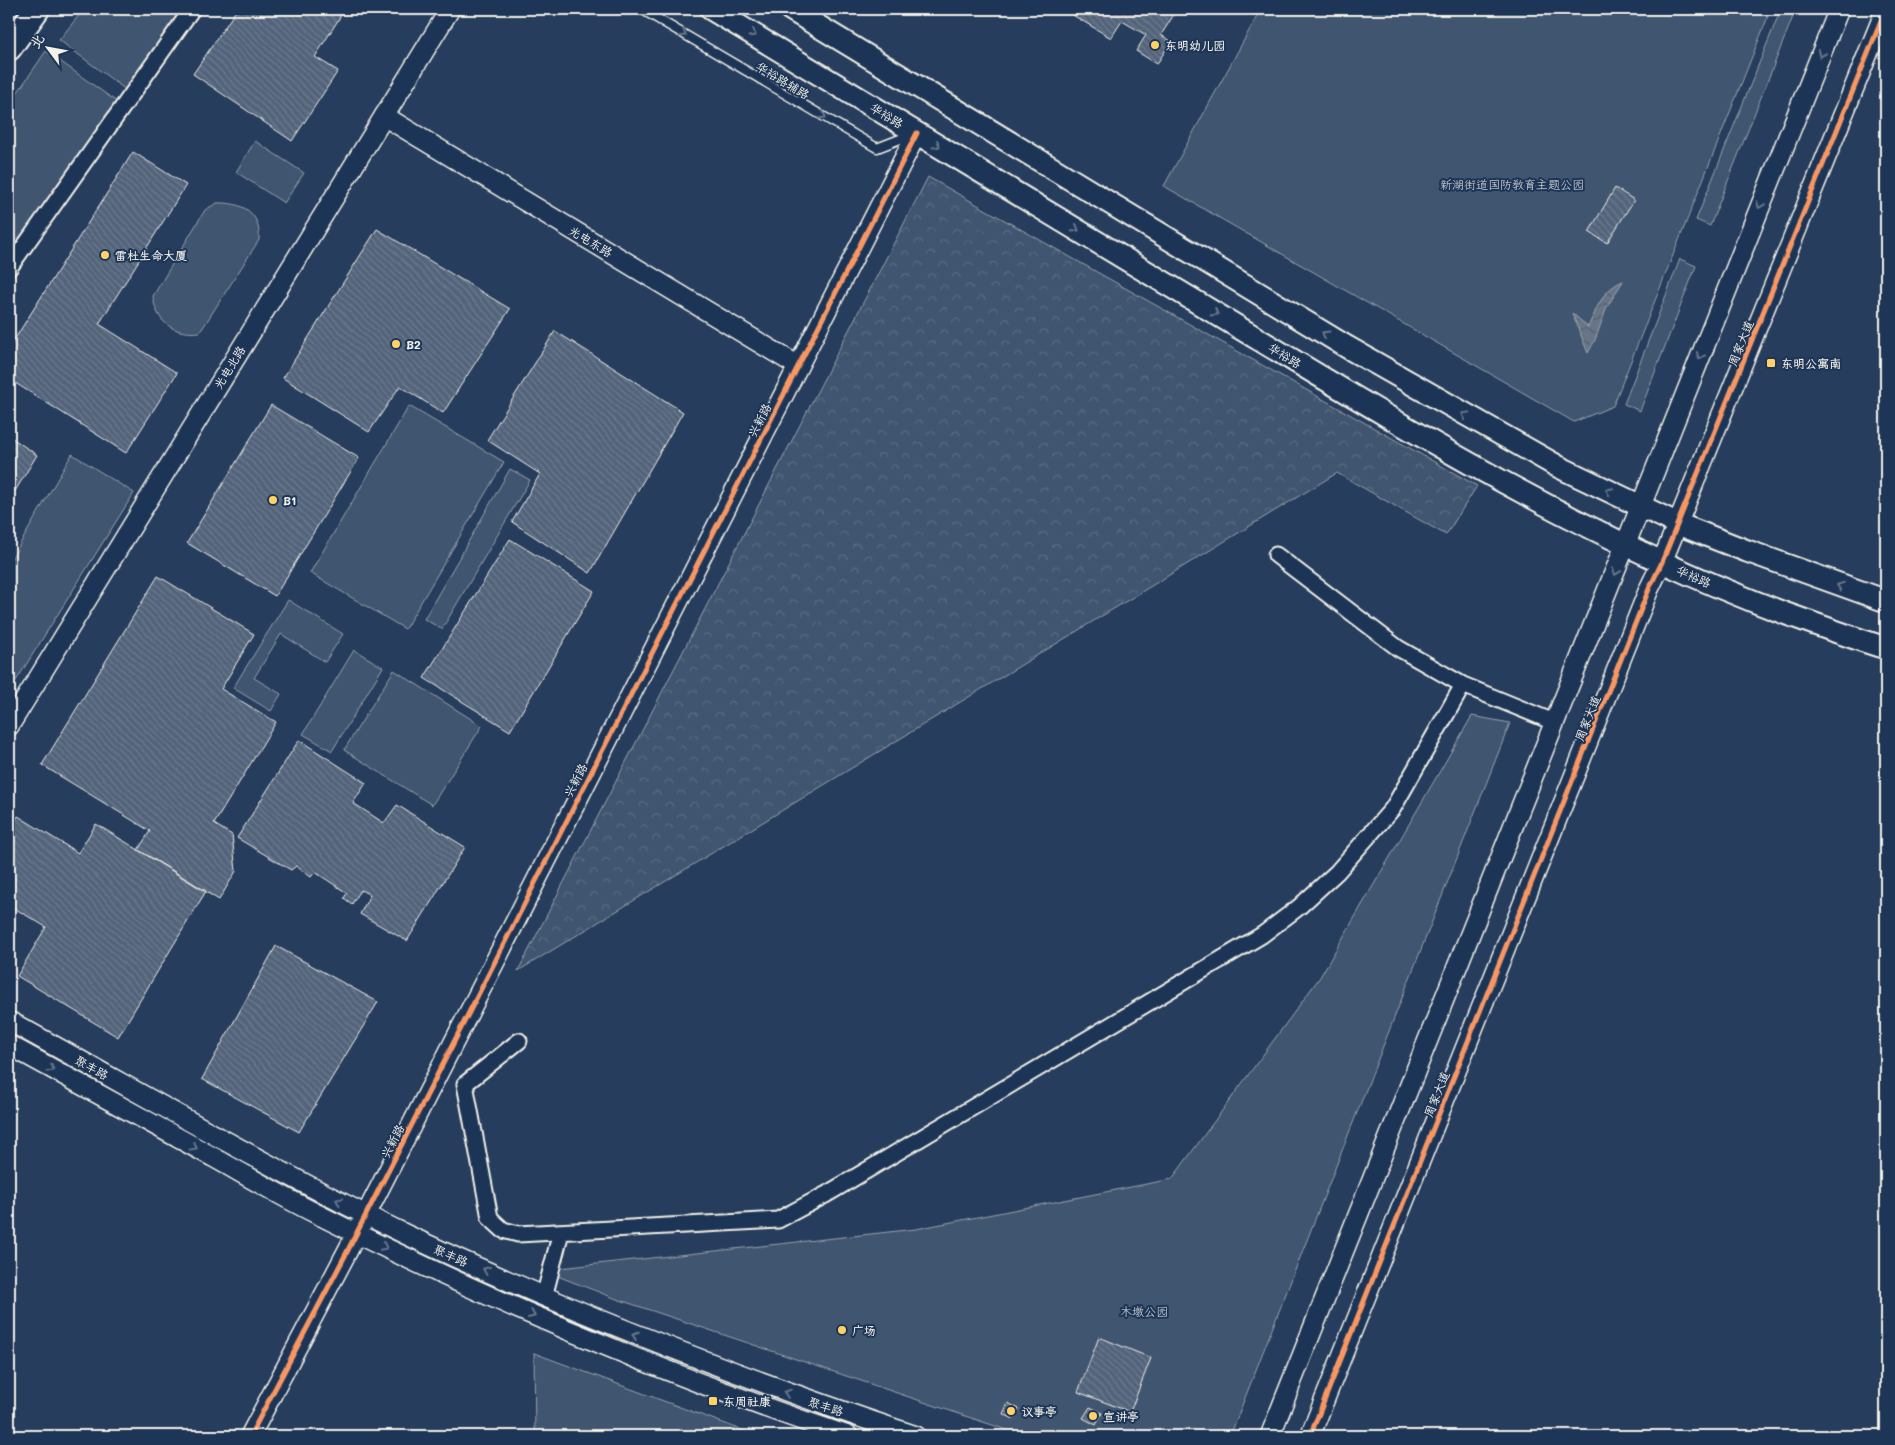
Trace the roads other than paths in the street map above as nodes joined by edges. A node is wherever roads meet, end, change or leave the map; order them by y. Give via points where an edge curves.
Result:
1 (37, 9) edge
2 (192, 9) edge
3 (450, 9) edge
4 (641, 9) edge
5 (711, 9) edge
6 (790, 9) edge
7 (1839, 9) edge
8 (1886, 9) edge
9 (9, 48) edge
10 (384, 116) junction
11 (917, 133) junction
12 (9, 268) edge
13 (798, 366) junction
14 (1640, 506) junction
15 (1678, 524) junction
16 (1624, 545) junction
17 (1276, 556) dead end
18 (1662, 562) junction
19 (1886, 601) edge
20 (1886, 648) edge
21 (1463, 685) junction
22 (14, 706) edge
23 (1556, 723) junction
24 (9, 726) edge
25 (9, 1021) edge
26 (519, 1041) dead end
27 (9, 1045) edge
28 (366, 1215) junction
29 (561, 1232) junction
30 (356, 1233) junction
31 (544, 1296) junction
32 (250, 1436) edge
33 (848, 1436) edge
34 (916, 1436) edge
35 (1270, 1436) edge
36 (1310, 1436) edge

1 - 9 main road
2 - 12 street
3 - 10 street, 光电北路
4 -> 11 lane, 华裕路辅路 via 877,148
5 -> 11 main road, 华裕路
14 -> 6 main road via 1557,466 1356,352
7 -> 14 street
8 - 15 street, 周家大道
10 - 13 street, 光电东路
10 - 22 street, 光电北路
11 - 13 street, 兴新路
11 -> 16 main road, 华裕路 via 1499,482
13 - 28 street, 兴新路
14 - 15 main road
14 - 16 street
15 - 18 street, 周家大道
19 -> 15 main road via 1827,582
16 - 18 main road, 华裕路
16 -> 23 street via 1616,573
17 - 21 street via 1398,648
18 - 20 main road, 华裕路 via 1741,597
18 - 36 street, 周家大道
21 - 23 street
21 - 29 street via 1393,808 1337,872 1262,935 836,1189 778,1220
22 - 24 street, 光电北路
23 - 35 street
28 -> 25 street, 聚丰路
26 - 29 street via 465,1084 490,1218 503,1230 518,1234
27 -> 30 street, 聚丰路
28 - 30 street, 兴新路
31 -> 28 street, 聚丰路
29 - 31 street
30 - 32 street, 兴新路
30 -> 33 street, 聚丰路 via 605,1346 776,1412
34 -> 31 street, 聚丰路 via 784,1392 614,1327

